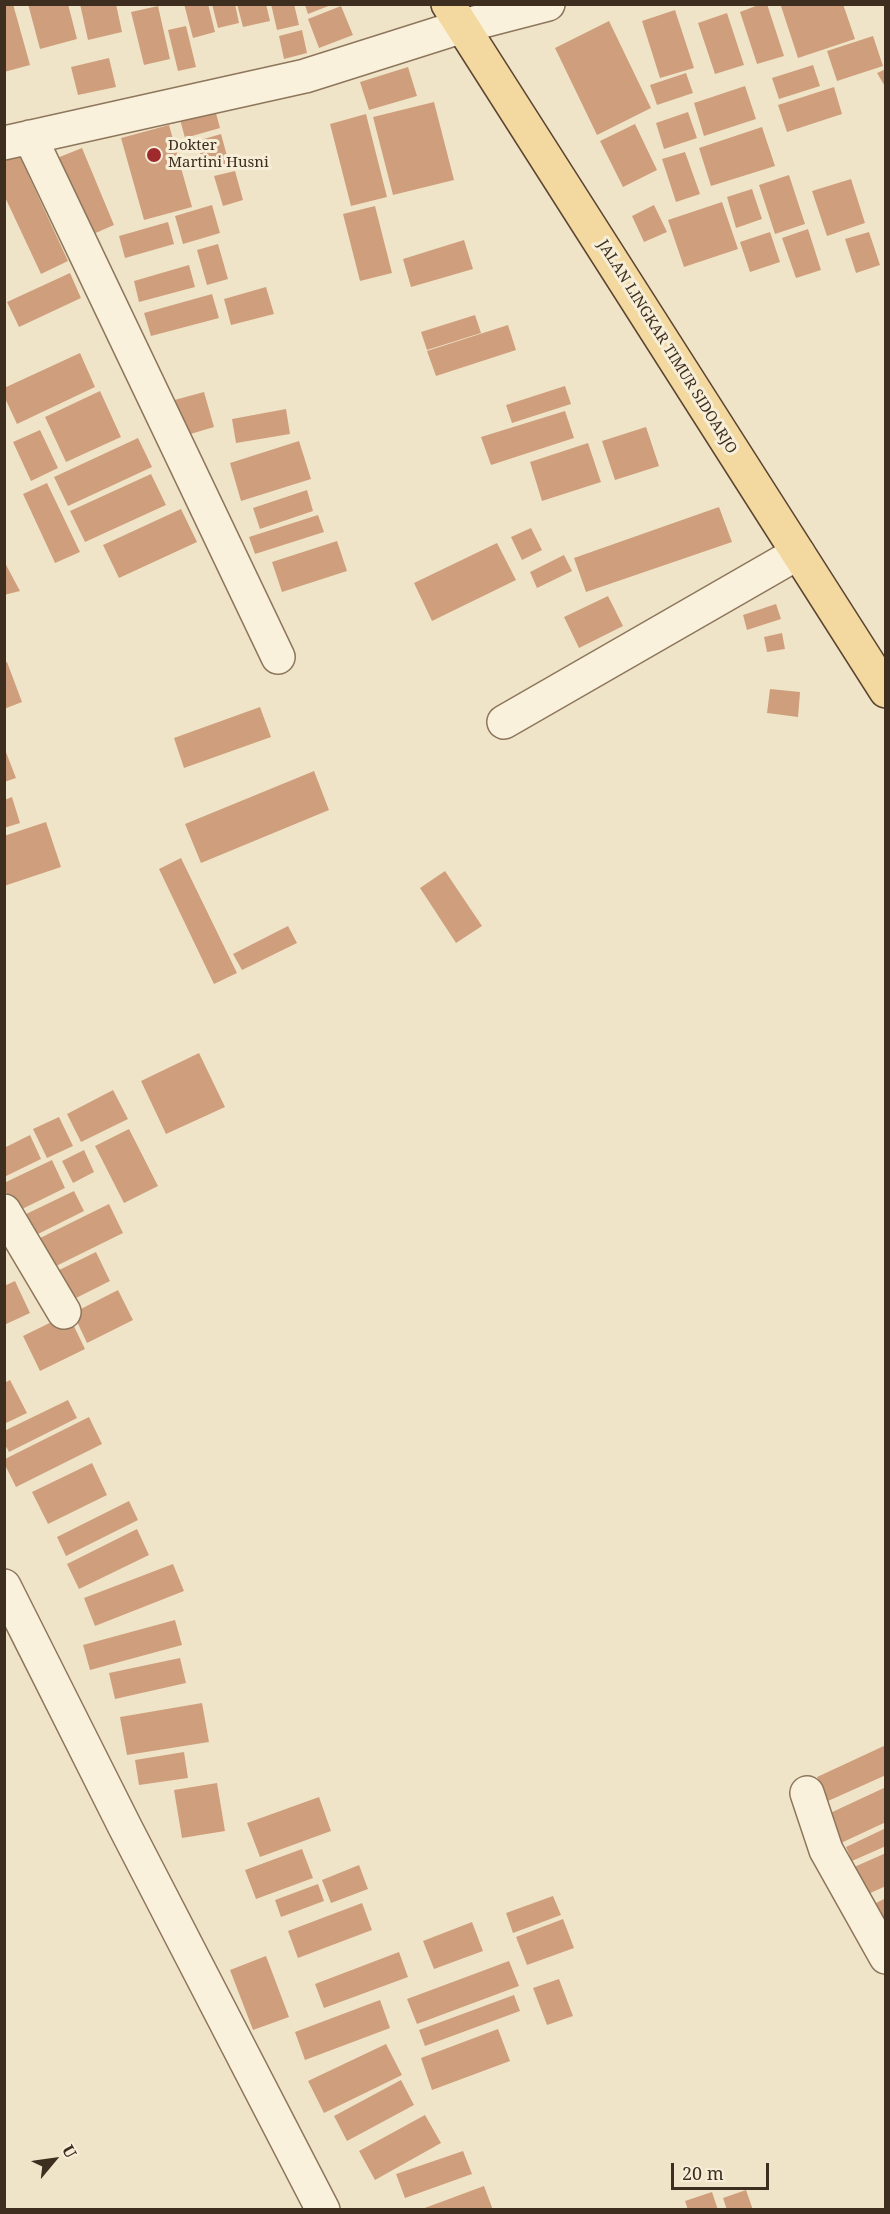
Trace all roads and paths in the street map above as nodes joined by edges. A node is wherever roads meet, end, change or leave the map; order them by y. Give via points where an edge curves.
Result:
1 (548, 4) edge
2 (455, 15) edge
3 (17, 140) edge
4 (798, 553) junction
5 (278, 657) dead end
6 (885, 691) edge
7 (504, 722) dead end
8 (4, 1211) edge
9 (64, 1312) dead end
10 (4, 1586) edge
11 (807, 1793) dead end
12 (885, 1957) edge
13 (323, 2210) edge

1 - 2 street
2 - 3 street via 305,76
2 - 4 main road, JALAN LINGKAR TIMUR SIDOARJO
3 - 5 street
4 - 6 main road, JALAN LINGKAR TIMUR SIDOARJO
4 - 7 street
8 - 9 street
10 - 13 street
11 - 12 street via 826,1850

